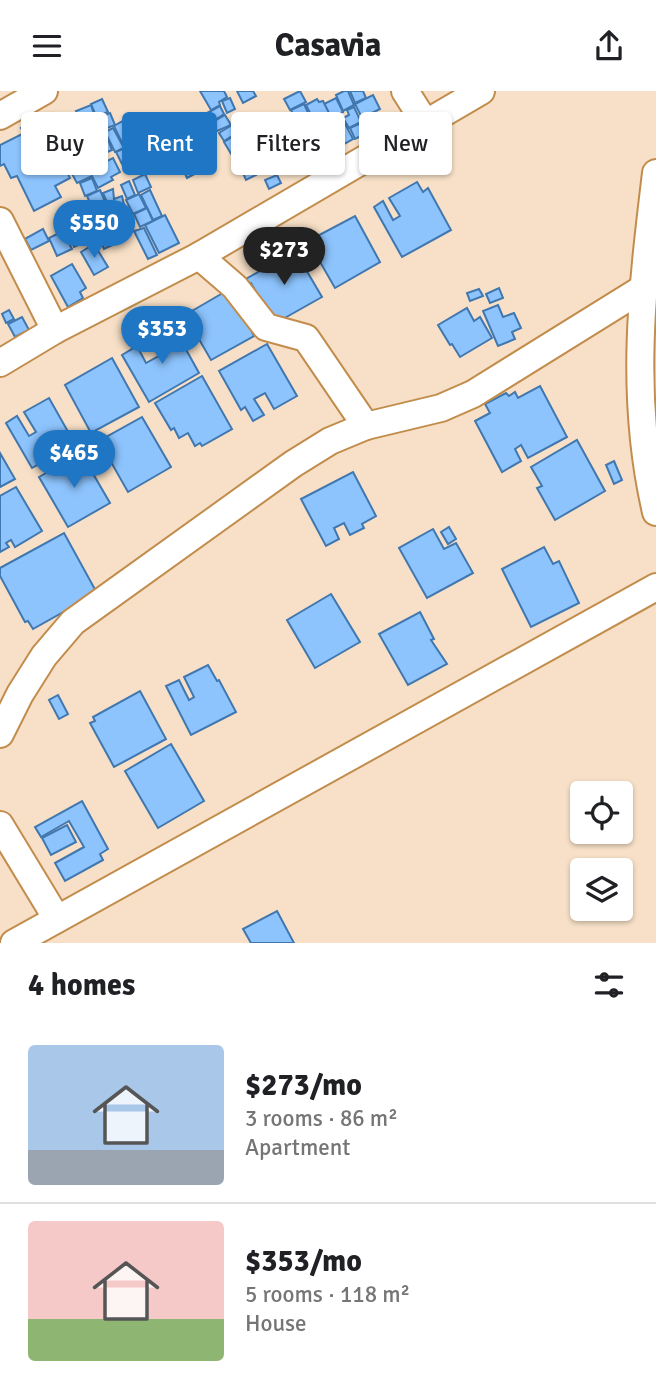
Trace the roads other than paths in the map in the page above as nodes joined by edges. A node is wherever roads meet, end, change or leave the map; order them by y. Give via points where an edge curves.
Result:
1 (44, 91) edge
2 (405, 91) edge
3 (481, 91) edge
4 (418, 112) edge
5 (446, 112) edge
6 (0, 116) edge
7 (359, 163) edge
8 (656, 173) edge
9 (0, 221) edge
10 (199, 256) junction
11 (642, 289) junction
12 (55, 330) junction
13 (0, 363) edge
14 (366, 426) junction
15 (656, 512) edge
16 (656, 587) edge
17 (0, 734) edge
18 (0, 825) edge
19 (57, 919) junction
20 (14, 943) edge

1 - 6 street
2 - 4 street
3 - 5 street
7 - 10 street
8 - 11 street
9 - 12 street
10 - 12 street
10 - 14 street via 235,287 266,327 306,338
11 - 14 street via 473,394 441,408
11 - 15 street via 639,393 647,474
12 - 13 street
14 - 17 street via 293,464 73,622 44,656
16 - 19 street
18 - 19 street
19 - 20 street

